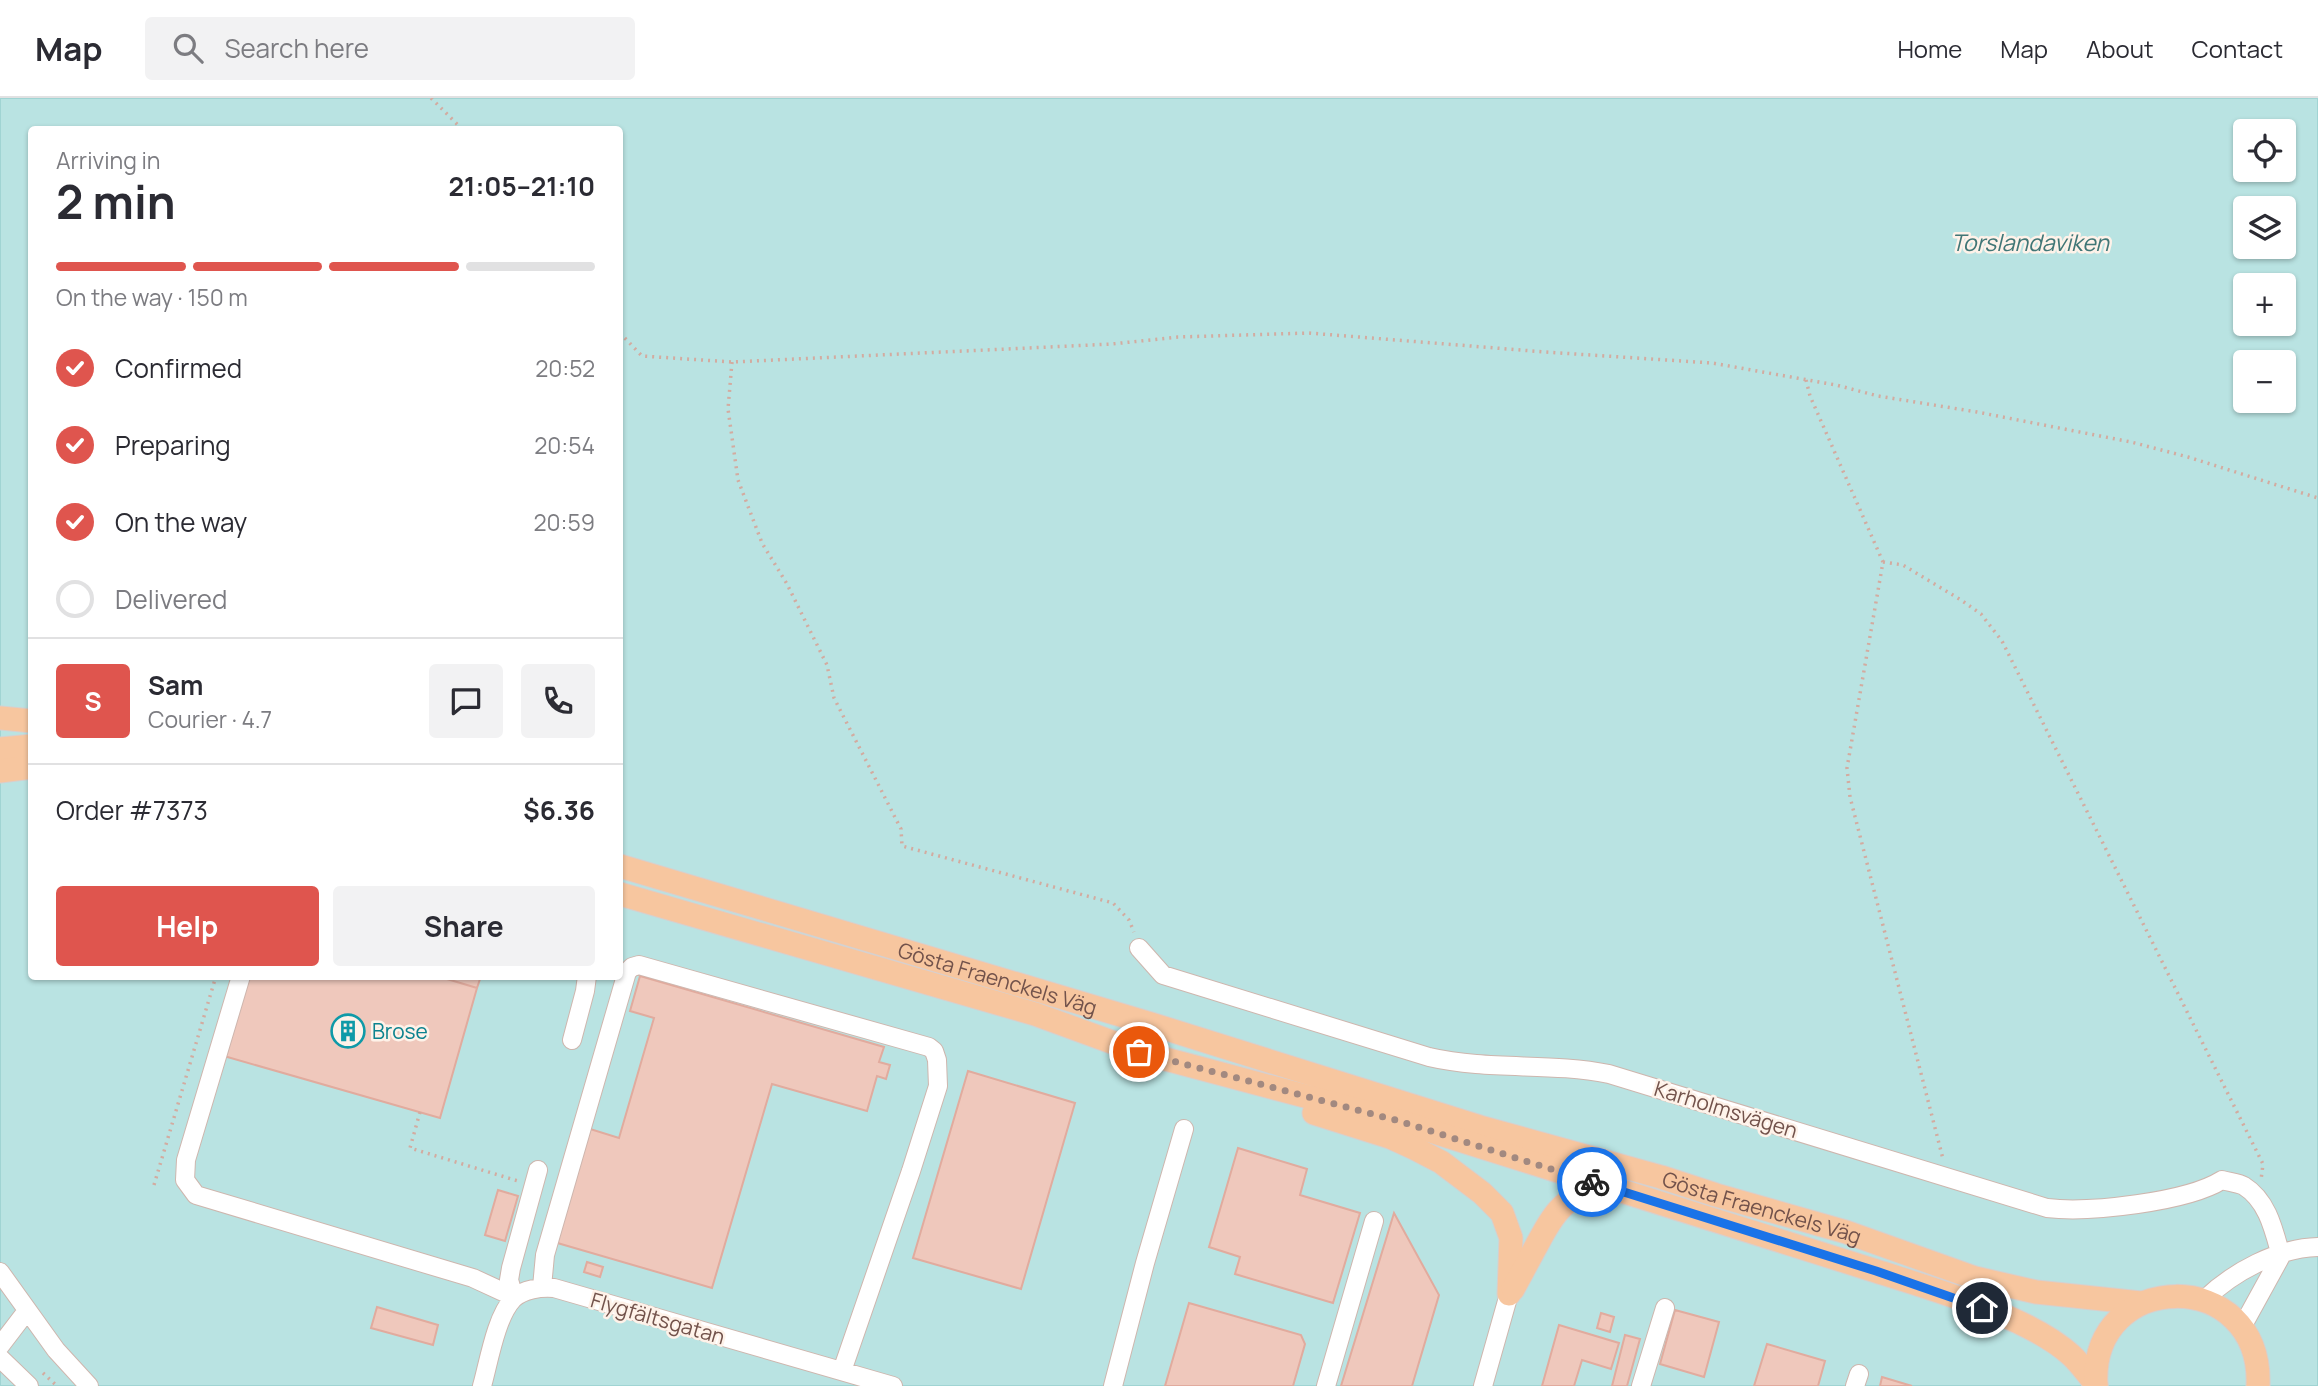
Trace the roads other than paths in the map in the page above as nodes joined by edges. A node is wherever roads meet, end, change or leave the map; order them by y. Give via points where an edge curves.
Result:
1 (0, 718) edge
2 (28, 721) edge
3 (28, 746) edge
4 (0, 749) edge
5 (28, 768) edge
6 (0, 771) edge
7 (623, 867) edge
8 (623, 895) edge
9 (1139, 947) road end
10 (240, 980) edge
11 (586, 980) edge
12 (572, 1040) dead end
13 (1265, 1087) junction
14 (1184, 1129) dead end
15 (535, 1178) road end
16 (1617, 1190) junction
17 (1374, 1221) dead end
18 (2318, 1247) edge
19 (2281, 1256) junction
20 (0, 1272) edge
21 (542, 1287) junction
22 (1509, 1294) junction
23 (514, 1297) junction
24 (2204, 1300) junction
25 (2141, 1303) junction
26 (1665, 1308) dead end
27 (26, 1312) junction
28 (2242, 1327) junction
29 (0, 1346) edge
30 (0, 1359) edge
31 (842, 1371) junction
32 (2096, 1385) edge
33 (29, 1386) edge
34 (89, 1386) edge
35 (482, 1386) edge
36 (893, 1386) edge
37 (1113, 1386) edge
38 (1326, 1386) edge
39 (1483, 1386) edge
40 (1641, 1386) edge
41 (2259, 1386) edge

1 - 2 main road
3 - 4 main road
5 - 6 main road
7 - 25 main road, Gösta Fraenckels Väg via 1846,1233 1975,1278 2036,1293
8 - 13 main road, Gösta Fraenckels Väg via 1035,1014 1139,1052
9 - 19 street, Karholmsvägen via 1163,975 1429,1057 1464,1064 1565,1067 1609,1074 2062,1210 2145,1202 2207,1189 2222,1180 2244,1186 2259,1200 2272,1223
10 - 23 street via 186,1160 185,1180 196,1195 473,1278
11 - 12 street
13 - 16 main road, Gösta Fraenckels Väg via 1399,1121
13 - 22 main road via 1300,1108 1414,1148 1482,1193 1502,1213 1511,1238
14 - 37 street
15 - 23 street via 511,1268
16 - 22 main road via 1581,1194 1559,1209
16 - 32 main road, Gösta Fraenckels Väg via 1940,1292 2003,1317 2072,1355
17 - 38 street
18 - 19 street
19 - 24 street via 2238,1274
19 - 28 street
20 - 27 street
21 - 23 street
21 - 31 street, Flygfältsgatan
21 - 31 street via 545,1255 627,972 639,965 934,1051 938,1086
22 - 39 street
23 - 35 street via 500,1323
24 - 25 main road, Gösta Fraenckels Väg via 2172,1295
24 - 28 main road, Gösta Fraenckels Väg
25 - 32 main road, Gösta Fraenckels Väg via 2121,1317 2106,1337 2097,1360
26 - 40 street
27 - 29 street
27 - 34 street
28 - 41 main road, Gösta Fraenckels Väg via 2254,1349
30 - 33 street
31 - 36 street, Flygfältsgatan

